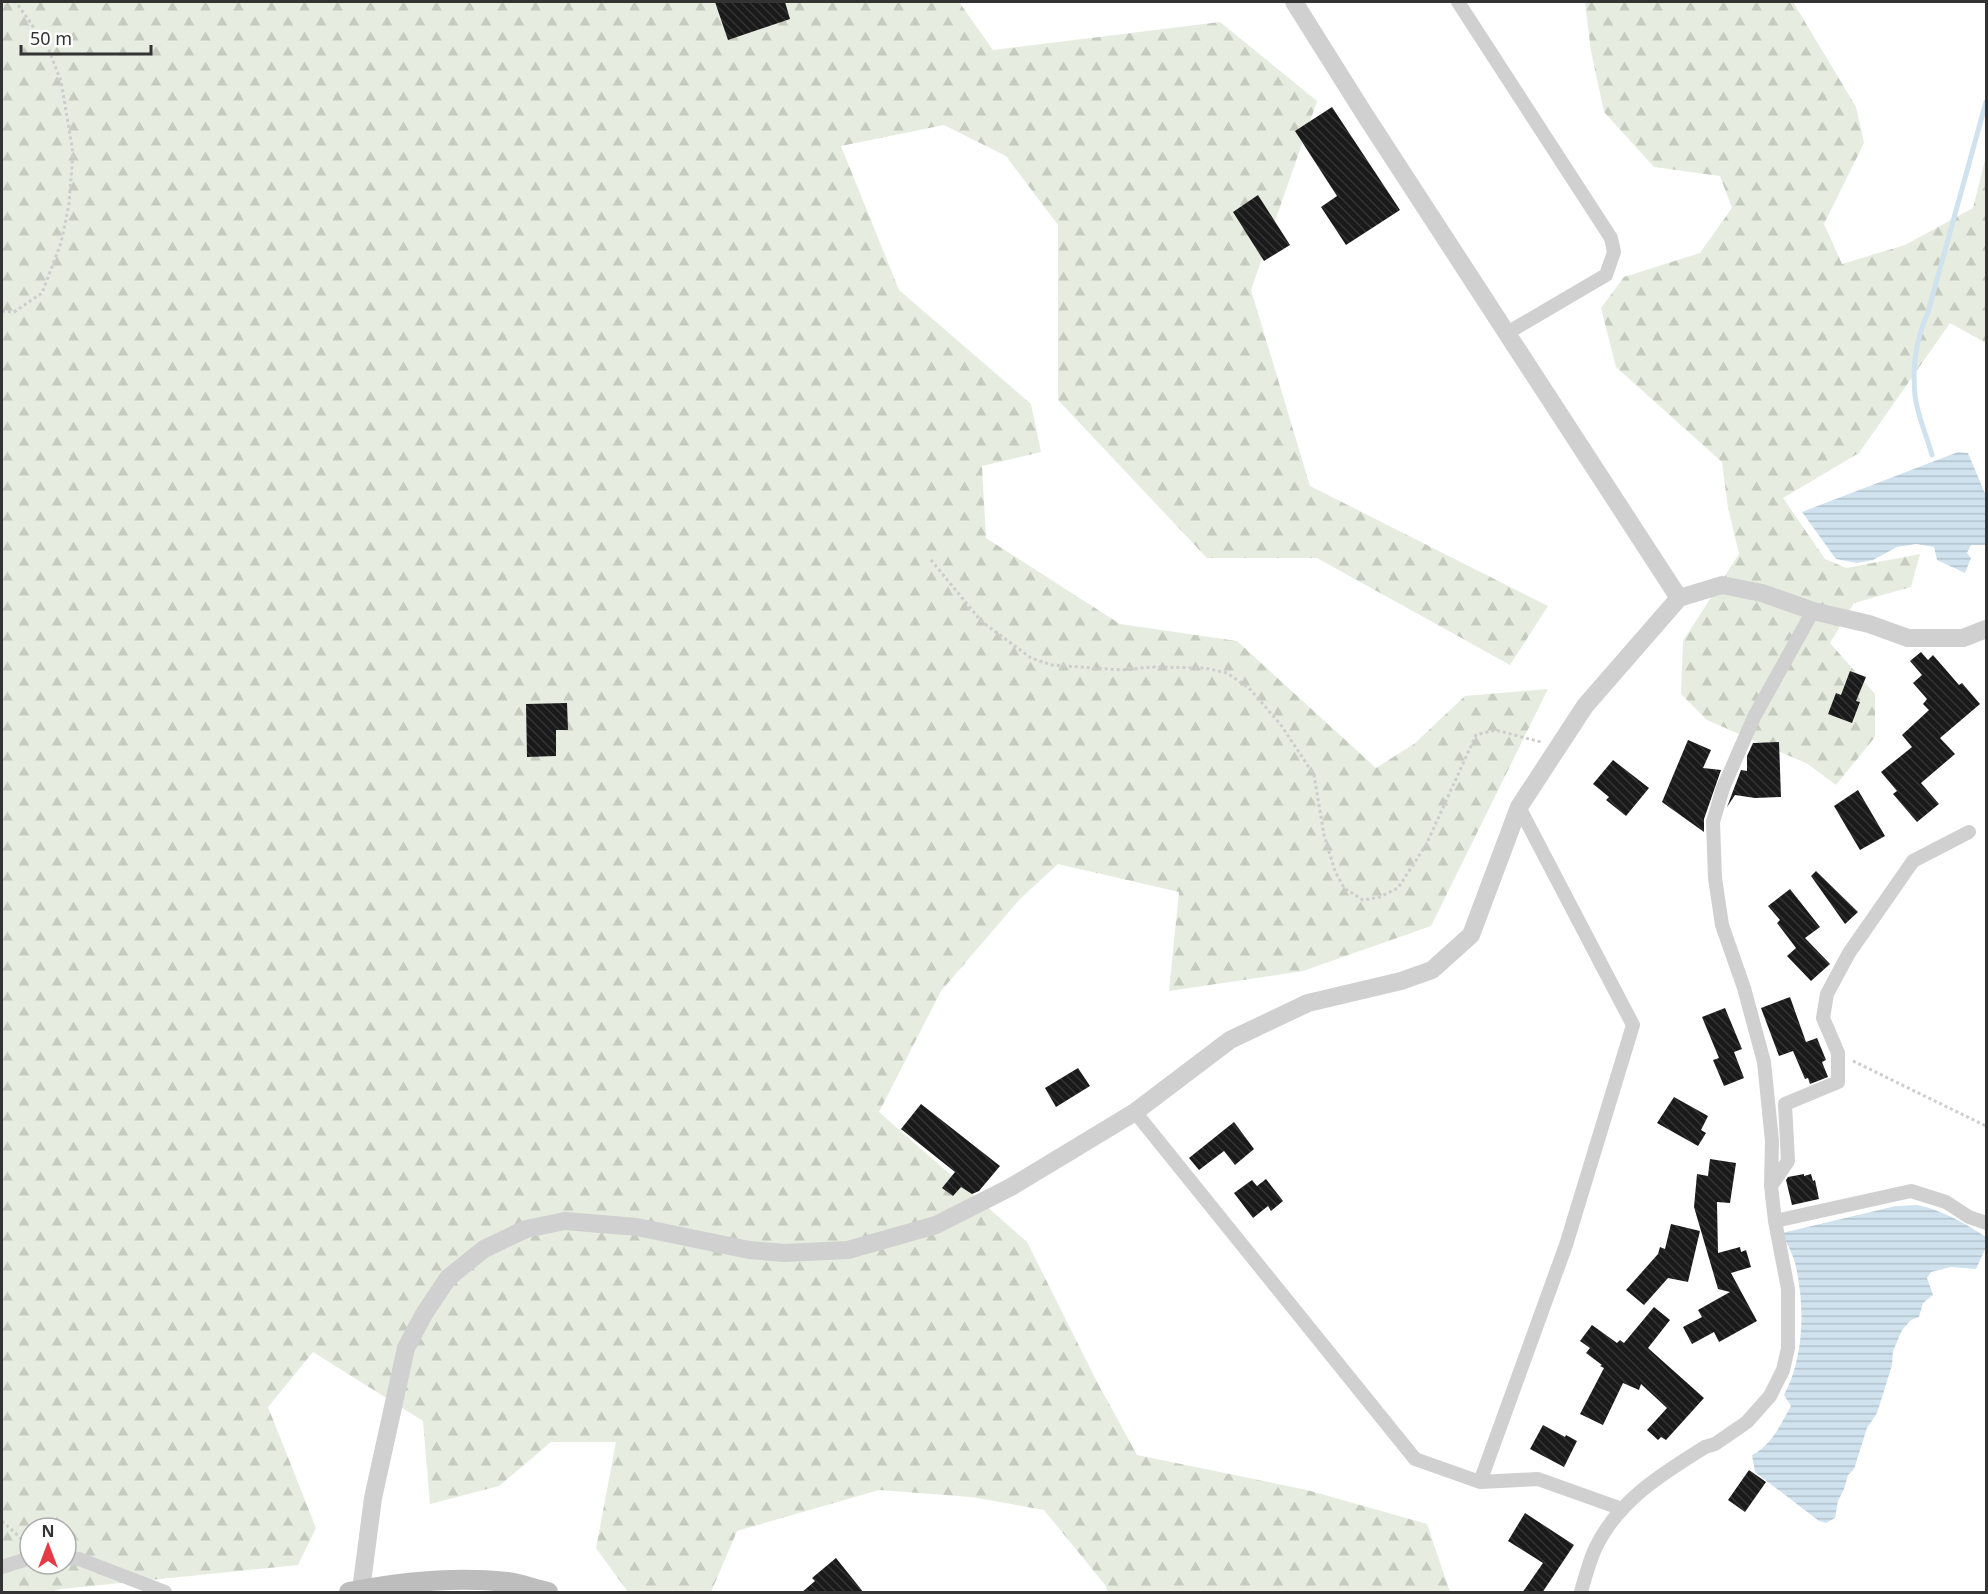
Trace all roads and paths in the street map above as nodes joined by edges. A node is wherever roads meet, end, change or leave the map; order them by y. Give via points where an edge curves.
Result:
1 (16, 2) edge
2 (1294, 2) edge
3 (1458, 2) edge
4 (2, 311) edge
5 (1507, 333) junction
6 (931, 560) dead end
7 (1679, 598) junction
8 (1813, 611) junction
9 (1986, 629) edge
10 (1558, 747) junction
11 (1519, 807) junction
12 (1969, 832) dead end
13 (1838, 1053) junction
14 (1135, 1112) junction
15 (1986, 1126) edge
16 (1771, 1186) junction
17 (1775, 1221) junction
18 (1986, 1223) edge
19 (1480, 1482) junction
20 (1622, 1509) junction
21 (2, 1521) edge
22 (18, 1536) edge
23 (78, 1559) edge
24 (18, 1561) edge
25 (2, 1567) edge
26 (355, 1591) edge
27 (165, 1593) edge
28 (548, 1593) edge
29 (1581, 1593) edge

1 - 4 path via 48,48 61,81 73,153 61,243 42,293 14,312
2 - 5 street
3 - 5 street via 1611,238 1614,252 1606,275
5 - 7 street
6 - 10 path via 981,621 1031,658 1052,665 1122,670 1205,668 1227,673 1249,688 1281,725 1314,775 1324,835 1335,871 1344,888 1363,900 1398,888 1426,845 1476,735 1496,730
7 - 8 street via 1722,585 1762,593
7 - 10 street via 1585,706
8 - 9 street via 1908,638 1963,638
8 - 16 street via 1754,717 1723,788 1713,822 1722,925 1764,1062 1772,1141
10 - 11 street
11 - 14 street via 1471,935 1432,970 1308,1003 1240,1035
11 - 19 street via 1633,1025 1566,1245
12 - 13 street via 1913,861 1849,953 1827,994 1823,1018
13 - 15 path
13 - 16 street via 1838,1082 1785,1104 1788,1161
14 - 19 street via 1415,1459
14 - 26 street via 1011,1187 936,1225 848,1250 748,1250 637,1227 565,1221 526,1229 484,1250 448,1278 406,1348
16 - 17 street
17 - 18 street via 1911,1191 1946,1202
17 - 20 street via 1788,1289 1788,1348 1783,1370 1770,1396 1747,1422 1687,1458
19 - 20 street via 1538,1479
20 - 29 street via 1595,1549
21 - 22 path
23 - 27 street
24 - 25 street
26 - 28 main road via 467,1579 510,1582

